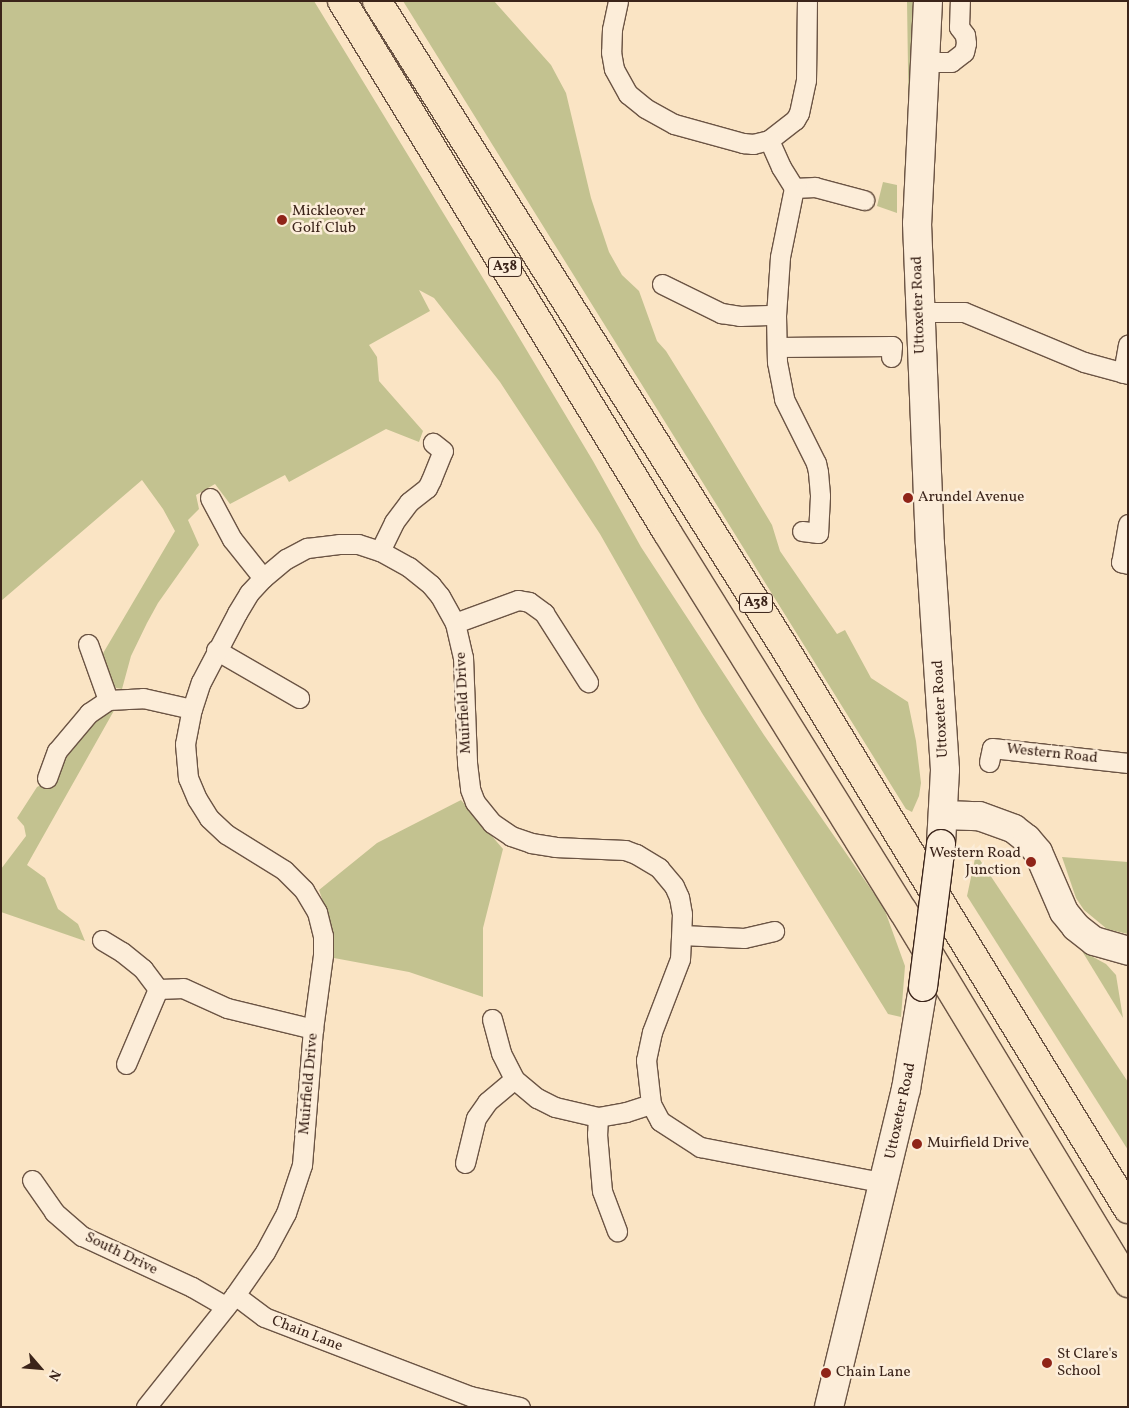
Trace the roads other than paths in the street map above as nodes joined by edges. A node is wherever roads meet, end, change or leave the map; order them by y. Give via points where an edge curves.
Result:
1 (342, 1) edge
2 (377, 1) edge
3 (618, 1) edge
4 (807, 1) edge
5 (928, 1) edge
6 (960, 1) edge
7 (926, 62) junction
8 (769, 140) junction
9 (794, 188) junction
10 (864, 200) dead end
11 (662, 284) dead end
12 (919, 312) junction
13 (776, 315) junction
14 (1128, 344) edge
15 (777, 347) junction
16 (891, 357) dead end
17 (1125, 373) edge
18 (432, 443) dead end
19 (210, 498) dead end
20 (1128, 524) edge
21 (802, 531) dead end
22 (380, 551) junction
23 (1128, 564) edge
24 (263, 578) junction
25 (455, 623) junction
26 (88, 644) dead end
27 (216, 650) junction
28 (588, 682) dead end
29 (300, 698) dead end
30 (108, 700) junction
31 (192, 709) junction
32 (989, 762) dead end
33 (1128, 762) edge
34 (47, 778) dead end
35 (943, 815) junction
36 (774, 931) dead end
37 (682, 935) junction
38 (102, 940) dead end
39 (1128, 952) edge
40 (158, 989) junction
41 (492, 1020) dead end
42 (314, 1029) junction
43 (126, 1064) dead end
44 (514, 1080) junction
45 (651, 1104) junction
46 (598, 1117) junction
47 (465, 1163) dead end
48 (32, 1180) dead end
49 (885, 1183) junction
50 (1128, 1209) edge
51 (617, 1231) dead end
52 (1128, 1283) edge
53 (230, 1301) junction
54 (146, 1407) edge
55 (520, 1407) edge
56 (830, 1407) edge

1 - 52 highway, A38
2 - 50 highway, A38 via 784,647
3 - 8 street via 612,29 613,61 622,86 636,101 674,124 699,132 743,143
4 - 8 street via 806,80 802,103 795,120
5 - 7 main road, Uttoxeter Road
6 - 7 street via 959,27 965,35 964,52 951,62
7 - 12 main road, Uttoxeter Road via 917,223
8 - 9 street
9 - 10 street via 815,187
9 - 13 street via 780,257
11 - 13 street via 721,313
12 - 17 street via 964,312 1084,362
12 - 35 main road, Uttoxeter Road via 944,770
13 - 15 street
14 - 17 street
15 - 16 street via 892,346
15 - 21 street via 779,382 784,399 818,472 818,534
18 - 22 street via 443,451 431,480 394,522
19 - 24 street via 212,521 232,539
20 - 23 street via 1121,562
22 - 24 street, Muirfield Drive via 358,544 307,548 286,559
22 - 25 street, Muirfield Drive via 409,567 431,585
24 - 27 street, Muirfield Drive via 249,593
25 - 28 street via 518,600 529,602 544,613 570,667
25 - 37 street, Muirfield Drive via 463,657 468,780 482,812 505,833 531,843 625,850 647,860 659,868 674,886 679,898
26 - 30 street
27 - 29 street
27 - 31 street, Muirfield Drive
30 - 31 street via 143,698
30 - 34 street via 89,712 57,752
31 - 42 street, Muirfield Drive via 185,755 188,778 197,799 209,818 226,834 298,882 317,912 323,955
32 - 33 street, Western Road via 992,748
35 - 39 main road via 979,816 1014,829 1027,838 1038,852 1064,912 1076,927 1094,941
35 - 49 main road, Uttoxeter Road, bridge via 916,1037
36 - 37 street via 744,938
37 - 45 street, Muirfield Drive via 680,959 652,1032 646,1060
38 - 40 street via 143,968
40 - 42 street via 183,988 227,1008
40 - 43 street
41 - 44 street via 501,1053
42 - 53 street, Muirfield Drive via 302,1165 286,1213 265,1252
44 - 46 street via 536,1098 556,1107
44 - 47 street via 487,1102 476,1118
45 - 46 street
45 - 49 street, Muirfield Drive via 660,1121 700,1147
46 - 51 street via 601,1182 598,1207
48 - 53 street, South Drive via 54,1212 82,1236
49 - 56 main road, Uttoxeter Road
53 - 54 street
53 - 55 street, Chain Lane via 470,1396

